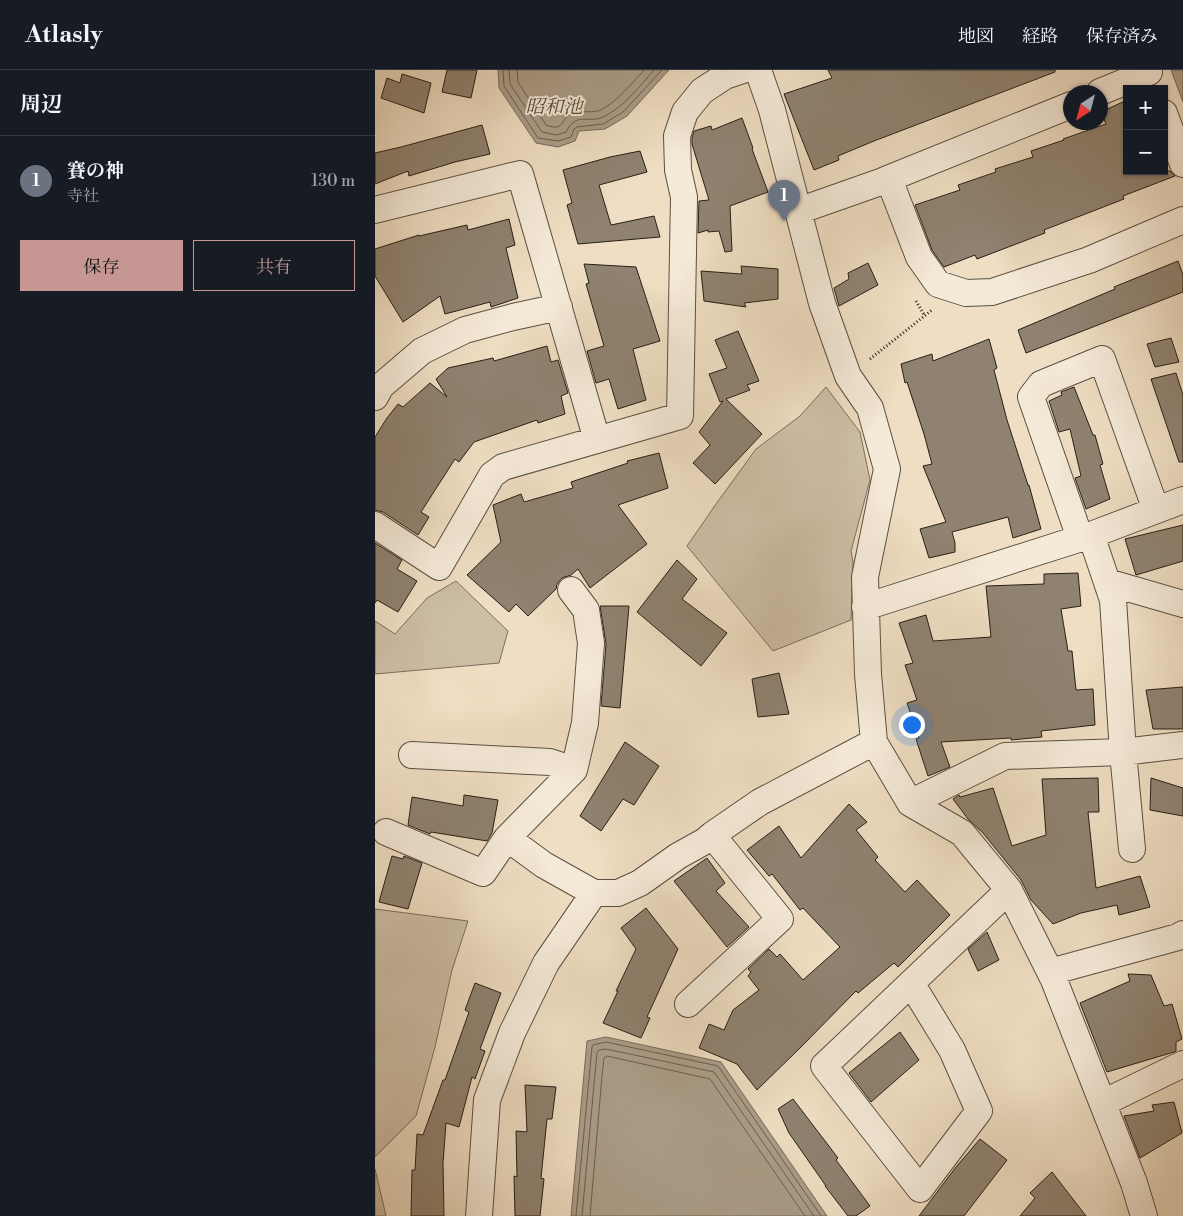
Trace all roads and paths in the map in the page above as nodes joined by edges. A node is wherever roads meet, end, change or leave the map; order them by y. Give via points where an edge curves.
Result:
1 (743, 70) edge
2 (758, 70) edge
3 (1151, 77) edge
4 (1108, 90) edge
5 (1063, 108) edge
6 (1168, 124) edge
7 (1183, 164) edge
8 (885, 180) junction
9 (375, 210) edge
10 (798, 211) junction
11 (1183, 220) edge
12 (559, 307) junction
13 (935, 307) dead end
14 (848, 376) junction
15 (377, 388) edge
16 (597, 440) junction
17 (1183, 500) edge
18 (1156, 510) junction
19 (375, 525) edge
20 (1085, 536) junction
21 (1107, 582) junction
22 (571, 590) dead end
23 (1183, 604) edge
24 (865, 607) junction
25 (874, 742) junction
26 (1183, 745) edge
27 (1123, 752) junction
28 (412, 755) dead end
29 (574, 770) junction
30 (910, 803) junction
31 (386, 832) dead end
32 (712, 835) junction
33 (507, 838) junction
34 (1132, 849) dead end
35 (1009, 890) junction
36 (594, 893) junction
37 (1181, 941) edge
38 (1050, 972) junction
39 (911, 983) junction
40 (688, 1004) dead end
41 (1183, 1064) edge
42 (1103, 1103) junction
43 (479, 1216) edge
44 (1144, 1216) edge

1 - 16 street via 702,90 685,112 677,136 678,170 684,197 680,416
2 - 10 street via 772,110
3 - 4 street
5 - 8 street
6 - 7 street
8 - 10 street
8 - 11 street via 889,179 919,257 937,284 966,293 992,292 1089,260
9 - 12 street via 521,174
10 - 14 street via 822,303
12 - 15 street via 465,330 422,351
12 - 16 street
13 - 14 path
14 - 24 street via 870,408 887,469 865,577
16 - 19 street via 503,467 492,475 439,567
17 - 18 street
18 - 20 street
18 - 20 street via 1101,359 1041,384 1031,396
20 - 21 street
20 - 24 street
21 - 23 street
21 - 27 street via 1113,600
22 - 29 street via 586,610 591,643 585,723
24 - 25 street
25 - 30 street
25 - 32 street via 760,802
26 - 27 street
27 - 30 street via 1005,756
27 - 34 street
28 - 29 street via 549,762
29 - 33 street
30 - 35 street via 962,833
31 - 33 street via 483,873
32 - 36 street via 641,883 618,893
32 - 40 street via 780,919
33 - 36 street via 544,865
35 - 38 street
35 - 39 street
36 - 43 street via 546,963 512,1033 487,1100
37 - 38 street
38 - 42 street
39 - 39 street via 824,1066 920,1189 979,1111 952,1050
41 - 42 street
42 - 44 street

